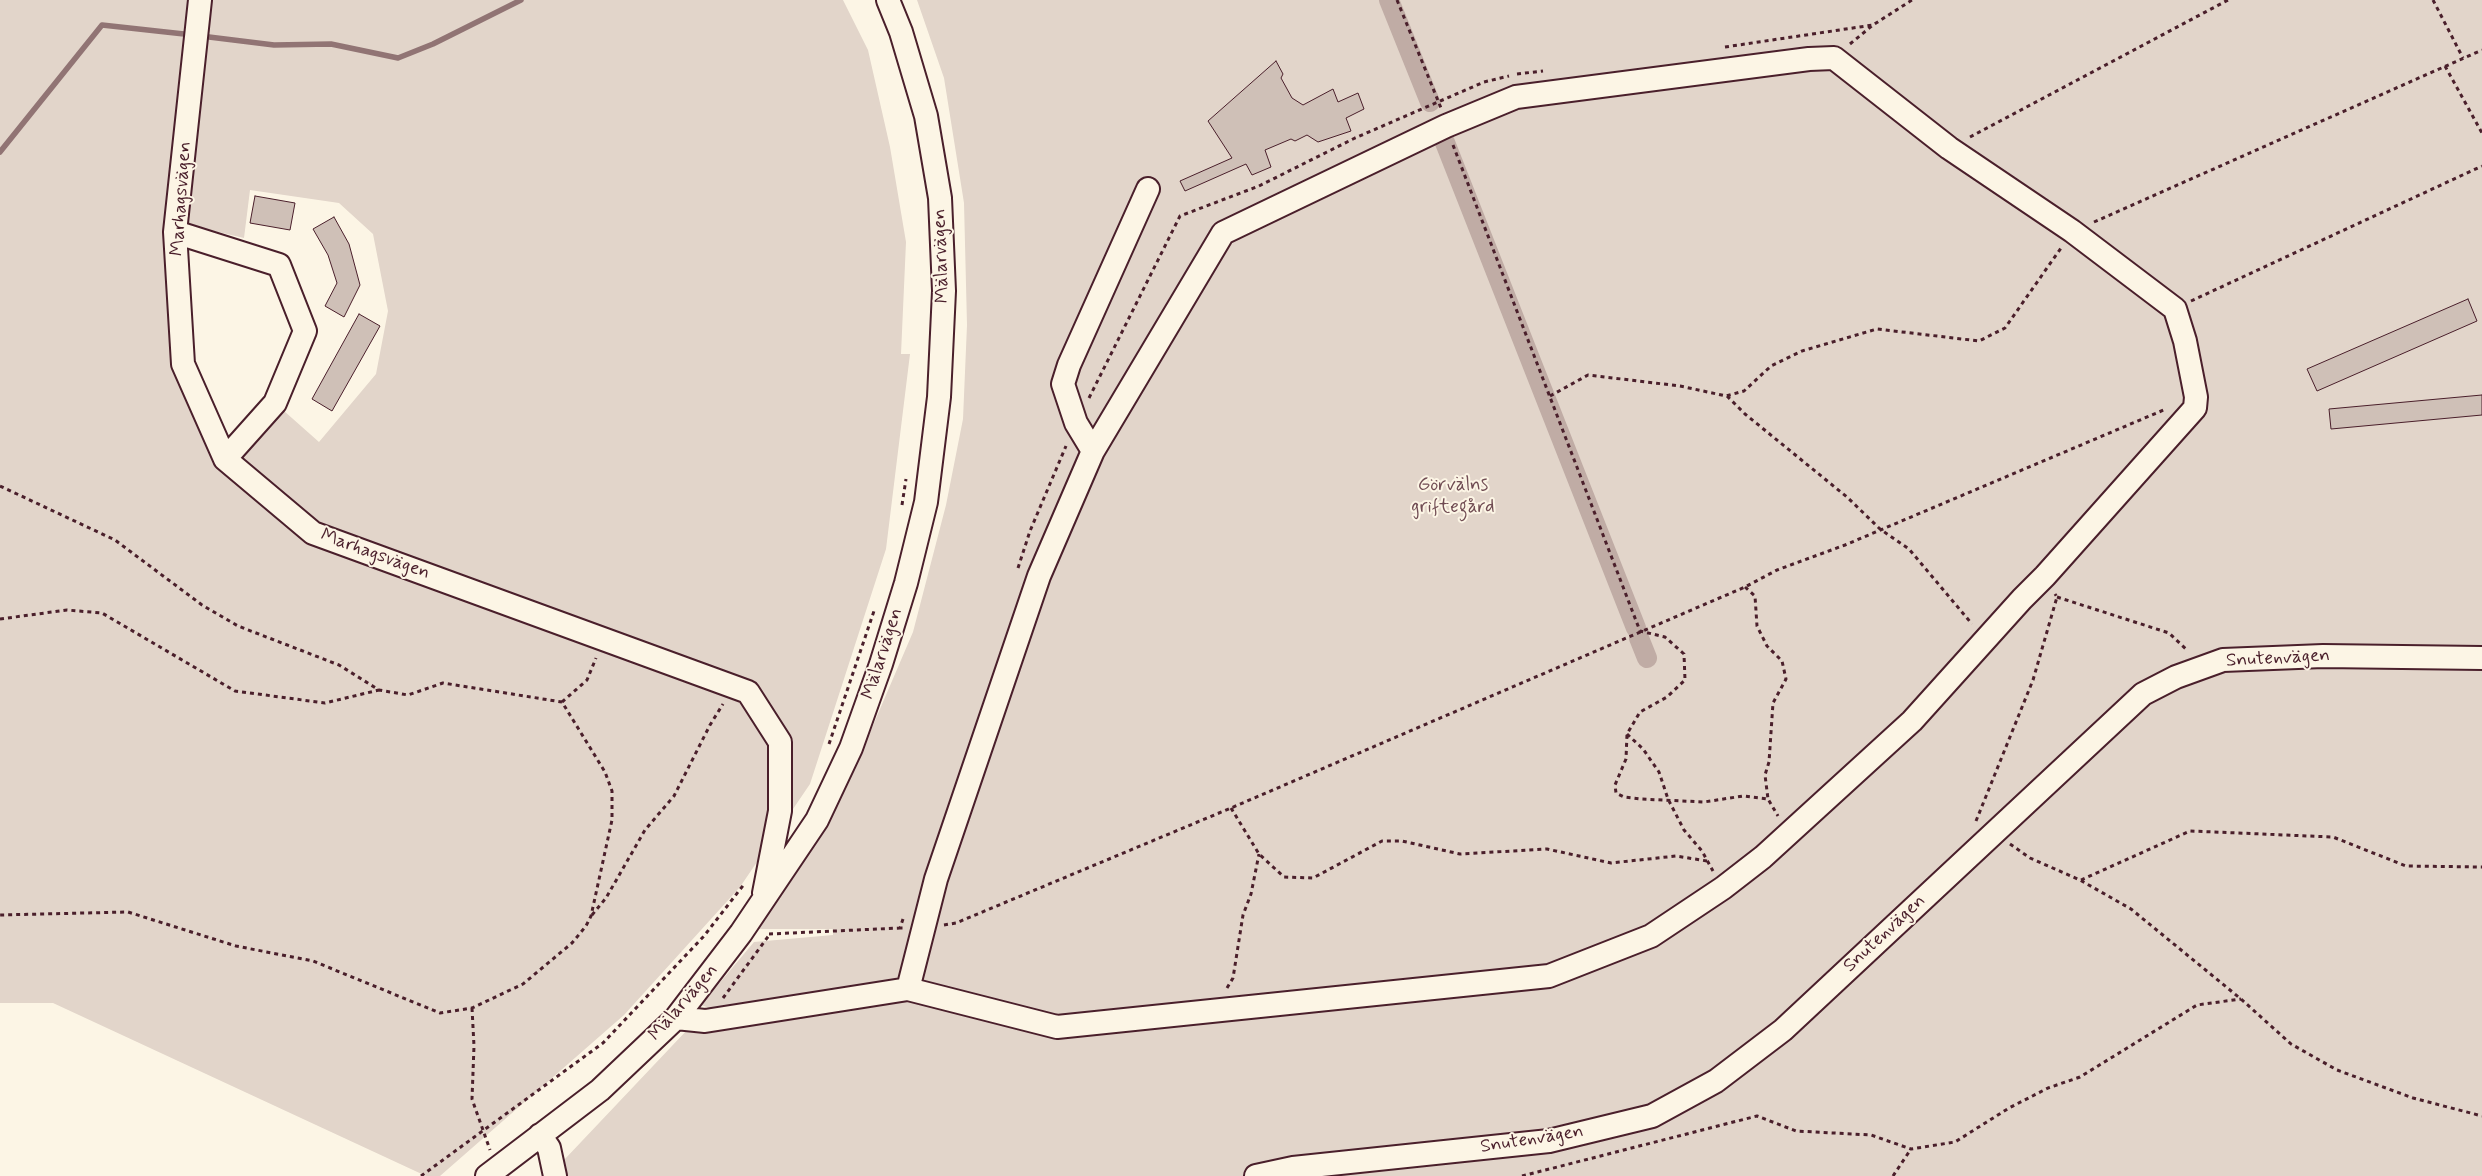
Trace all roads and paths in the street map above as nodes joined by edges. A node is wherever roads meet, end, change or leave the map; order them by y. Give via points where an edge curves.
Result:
1 (200, 0) edge
2 (888, 0) edge
3 (1397, 0) edge
4 (1912, 0) edge
5 (2228, 0) edge
6 (2433, 0) edge
7 (1873, 25) junction
8 (1716, 49) dead end
9 (2482, 50) edge
10 (1834, 58) junction
11 (2463, 58) junction
12 (2444, 65) junction
13 (1550, 70) dead end
14 (1438, 102) junction
15 (1446, 126) junction
16 (2482, 133) edge
17 (1949, 148) junction
18 (2482, 166) edge
19 (1148, 189) dead end
20 (2072, 231) junction
21 (175, 232) junction
22 (2175, 309) junction
23 (1550, 396) junction
24 (1726, 396) junction
25 (2196, 397) junction
26 (1076, 423) junction
27 (1093, 451) junction
28 (225, 459) junction
29 (907, 476) dead end
30 (0, 486) edge
31 (901, 515) dead end
32 (1880, 529) junction
33 (1016, 575) dead end
34 (2045, 576) junction
35 (1745, 587) junction
36 (2057, 597) junction
37 (878, 600) dead end
38 (0, 619) edge
39 (1640, 631) junction
40 (604, 639) junction
41 (1985, 640) junction
42 (2482, 658) edge
43 (2205, 666) junction
44 (735, 687) junction
45 (379, 690) junction
46 (562, 702) junction
47 (1627, 734) junction
48 (827, 748) dead end
49 (1768, 799) junction
50 (1668, 800) junction
51 (1231, 808) junction
52 (1774, 820) dead end
53 (1984, 830) junction
54 (1259, 854) junction
55 (1707, 861) junction
56 (2482, 867) edge
57 (750, 876) dead end
58 (2080, 880) junction
59 (1723, 888) junction
60 (762, 903) junction
61 (906, 910) dead end
62 (0, 915) edge
63 (591, 916) junction
64 (924, 927) junction
65 (900, 928) junction
66 (741, 933) junction
67 (908, 989) junction
68 (2241, 999) junction
69 (472, 1008) junction
70 (1214, 1010) junction
71 (676, 1018) junction
72 (2482, 1116) edge
73 (483, 1131) junction
74 (540, 1135) junction
75 (1911, 1149) junction
76 (492, 1173) edge
77 (421, 1176) edge
78 (555, 1176) edge
79 (1256, 1176) edge
80 (1522, 1176) edge
81 (1893, 1176) edge

1 - 21 street, Marhagsvägen
2 - 60 street, Mälarvägen via 926,116 940,198 944,291 939,398 926,502 882,664 851,748 817,820
3 - 14 path
4 - 7 path
5 - 17 path
6 - 11 path
7 - 8 path
7 - 10 path
9 - 11 path
10 - 15 street via 1516,96
10 - 17 street
11 - 12 path
12 - 16 path
12 - 20 path
13 - 14 path via 1484,82
14 - 15 path
14 - 26 path via 1355,138 1260,186 1180,216
15 - 23 path
15 - 27 street via 1223,233
17 - 20 street
18 - 22 path
19 - 26 street via 1069,365 1064,384
20 - 22 street
20 - 24 path via 2005,328 1979,341 1877,329 1802,351 1771,366 1744,391
21 - 28 street, Marhagsvägen via 182,364
21 - 28 street via 279,265 305,331 275,403
22 - 25 street
23 - 24 path via 1588,375 1680,386
23 - 39 path
24 - 32 path via 1847,497
25 - 32 path
25 - 34 street via 2195,408
26 - 27 street
26 - 33 path via 1030,531
27 - 64 street via 1039,576 936,878
28 - 40 street, Marhagsvägen via 313,533
29 - 31 path
30 - 45 path via 115,540 202,605 238,626 339,665
32 - 35 path via 1777,570
32 - 41 path via 1909,549
34 - 36 path
34 - 41 street
35 - 39 path
35 - 49 path via 1755,596 1757,626 1767,646 1782,661 1786,679 1773,703 1769,762 1765,775
36 - 43 path via 2169,633
36 - 53 path
37 - 48 path
38 - 45 path via 67,610 102,613 235,691 325,703
39 - 47 path via 1665,637 1684,654 1685,680 1667,697 1640,712
39 - 51 path
40 - 44 street, Marhagsvägen
40 - 46 path via 587,680
41 - 59 street via 1912,721 1763,857
42 - 43 street, Snutenvägen via 2323,656 2223,660
43 - 53 street, Snutenvägen via 2143,694
44 - 60 street, Marhagsvägen via 748,692 780,742 780,811
44 - 63 path via 710,724 674,796 646,830 606,898
45 - 46 path via 408,695 443,683
46 - 63 path via 605,772 612,792 612,820
47 - 50 path via 1643,749 1659,772
47 - 50 path via 1626,759 1615,785 1616,793 1624,797
49 - 50 path via 1742,796 1704,802
49 - 52 path via 1778,815
50 - 55 path via 1684,830
51 - 54 path
51 - 64 path via 956,923
53 - 58 path via 2030,858
53 - 79 street, Snutenvägen via 1783,1030 1716,1081 1652,1116 1549,1141 1293,1168
54 - 55 path via 1284,877 1313,878 1382,841 1402,841 1460,854 1547,849 1610,863 1676,856
54 - 70 path via 1243,915 1233,978
55 - 59 path
56 - 58 path via 2406,866 2334,837 2190,831
57 - 73 path via 704,936 603,1043
58 - 68 path via 2131,909
59 - 70 street via 1651,936 1549,976
60 - 66 street, Mälarvägen
61 - 65 path
62 - 69 path via 128,912 236,946 313,961 440,1013
63 - 69 path via 572,943 523,984
64 - 65 path
64 - 67 street
65 - 66 path
66 - 71 street, Mälarvägen
67 - 70 street via 1057,1027
67 - 71 street via 705,1021
68 - 72 path via 2291,1044 2337,1070 2413,1098
68 - 75 path via 2197,1005 2080,1077 2016,1104 1955,1142
69 - 73 path via 472,1099
71 - 74 street, Mälarvägen via 600,1090
73 - 76 path
73 - 77 path
74 - 76 street, Mälarvägen
74 - 78 street via 549,1148
75 - 80 path via 1871,1135 1796,1131 1757,1116
75 - 81 path

